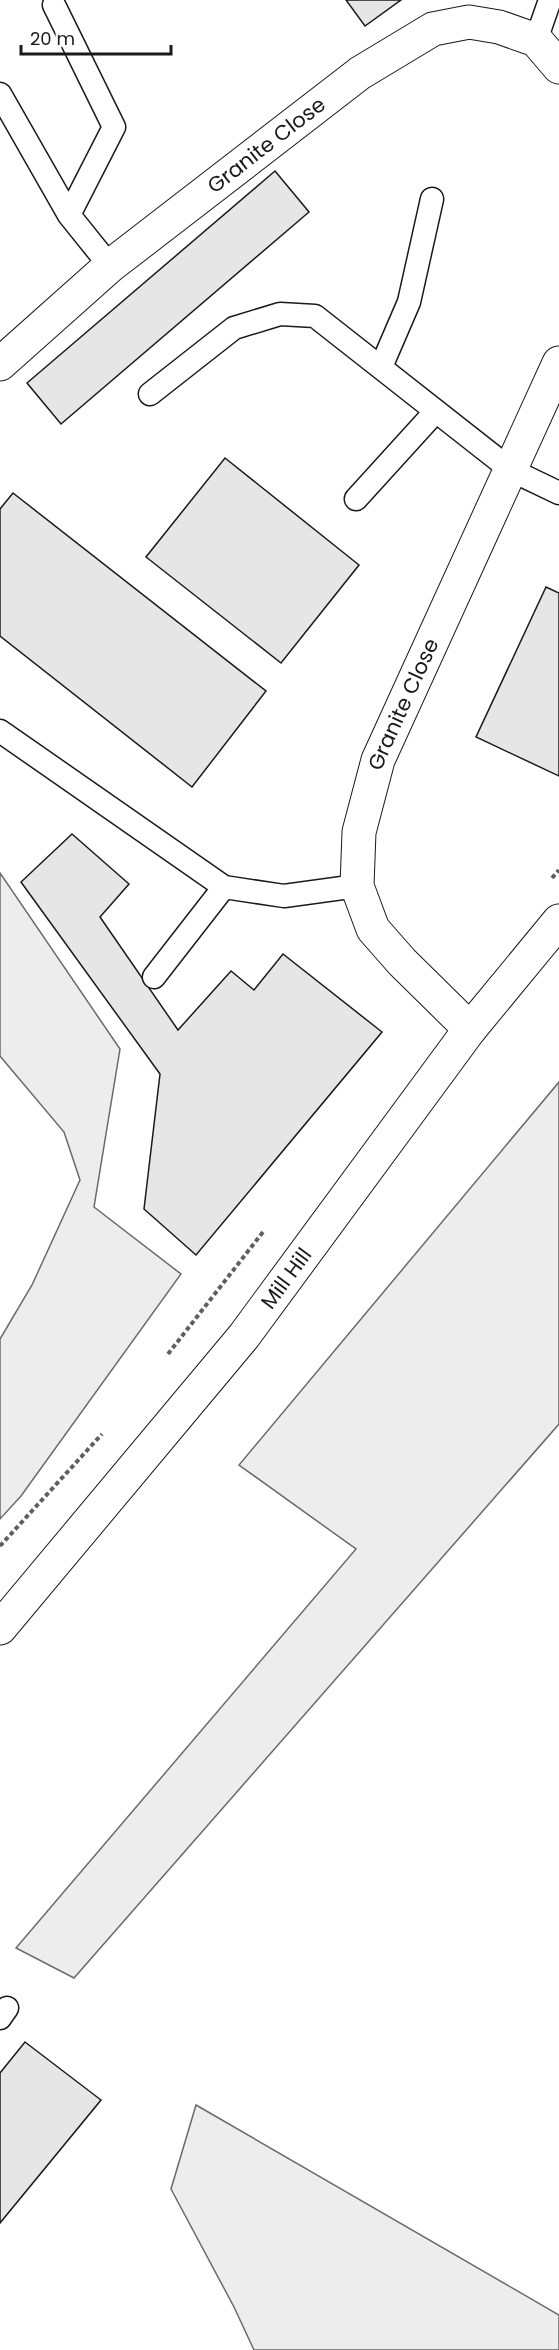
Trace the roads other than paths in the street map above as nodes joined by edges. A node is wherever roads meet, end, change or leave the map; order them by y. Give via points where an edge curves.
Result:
1 (550, 0) edge
2 (54, 5) dead end
3 (470, 11) edge
4 (536, 40) junction
5 (559, 67) edge
6 (0, 94) edge
7 (432, 199) dead end
8 (69, 215) junction
9 (110, 266) junction
10 (559, 363) edge
11 (0, 364) edge
12 (381, 368) junction
13 (150, 394) dead end
14 (436, 411) junction
15 (510, 470) junction
16 (559, 493) edge
17 (356, 499) dead end
18 (0, 730) edge
19 (357, 886) junction
20 (224, 887) junction
21 (559, 921) edge
22 (154, 976) dead end
23 (470, 1029) junction
24 (0, 1628) edge

1 - 4 lane
2 - 8 lane via 114,127
3 - 4 street, Granite Close
3 - 9 street, Granite Close via 360,73
4 - 5 street
6 - 8 lane
7 - 12 lane via 410,302
8 - 9 lane
9 - 11 street, Granite Close
10 - 15 street, Granite Close
12 - 13 lane via 315,316 280,314 234,328
12 - 14 lane
14 - 15 lane
14 - 17 lane
15 - 16 lane
15 - 19 street, Granite Close via 378,760 359,832
18 - 20 lane
19 - 20 lane via 284,896
19 - 23 street, Granite Close via 373,929
20 - 22 lane
21 - 23 street, Mill Hill
23 - 24 street, Mill Hill via 244,1336

